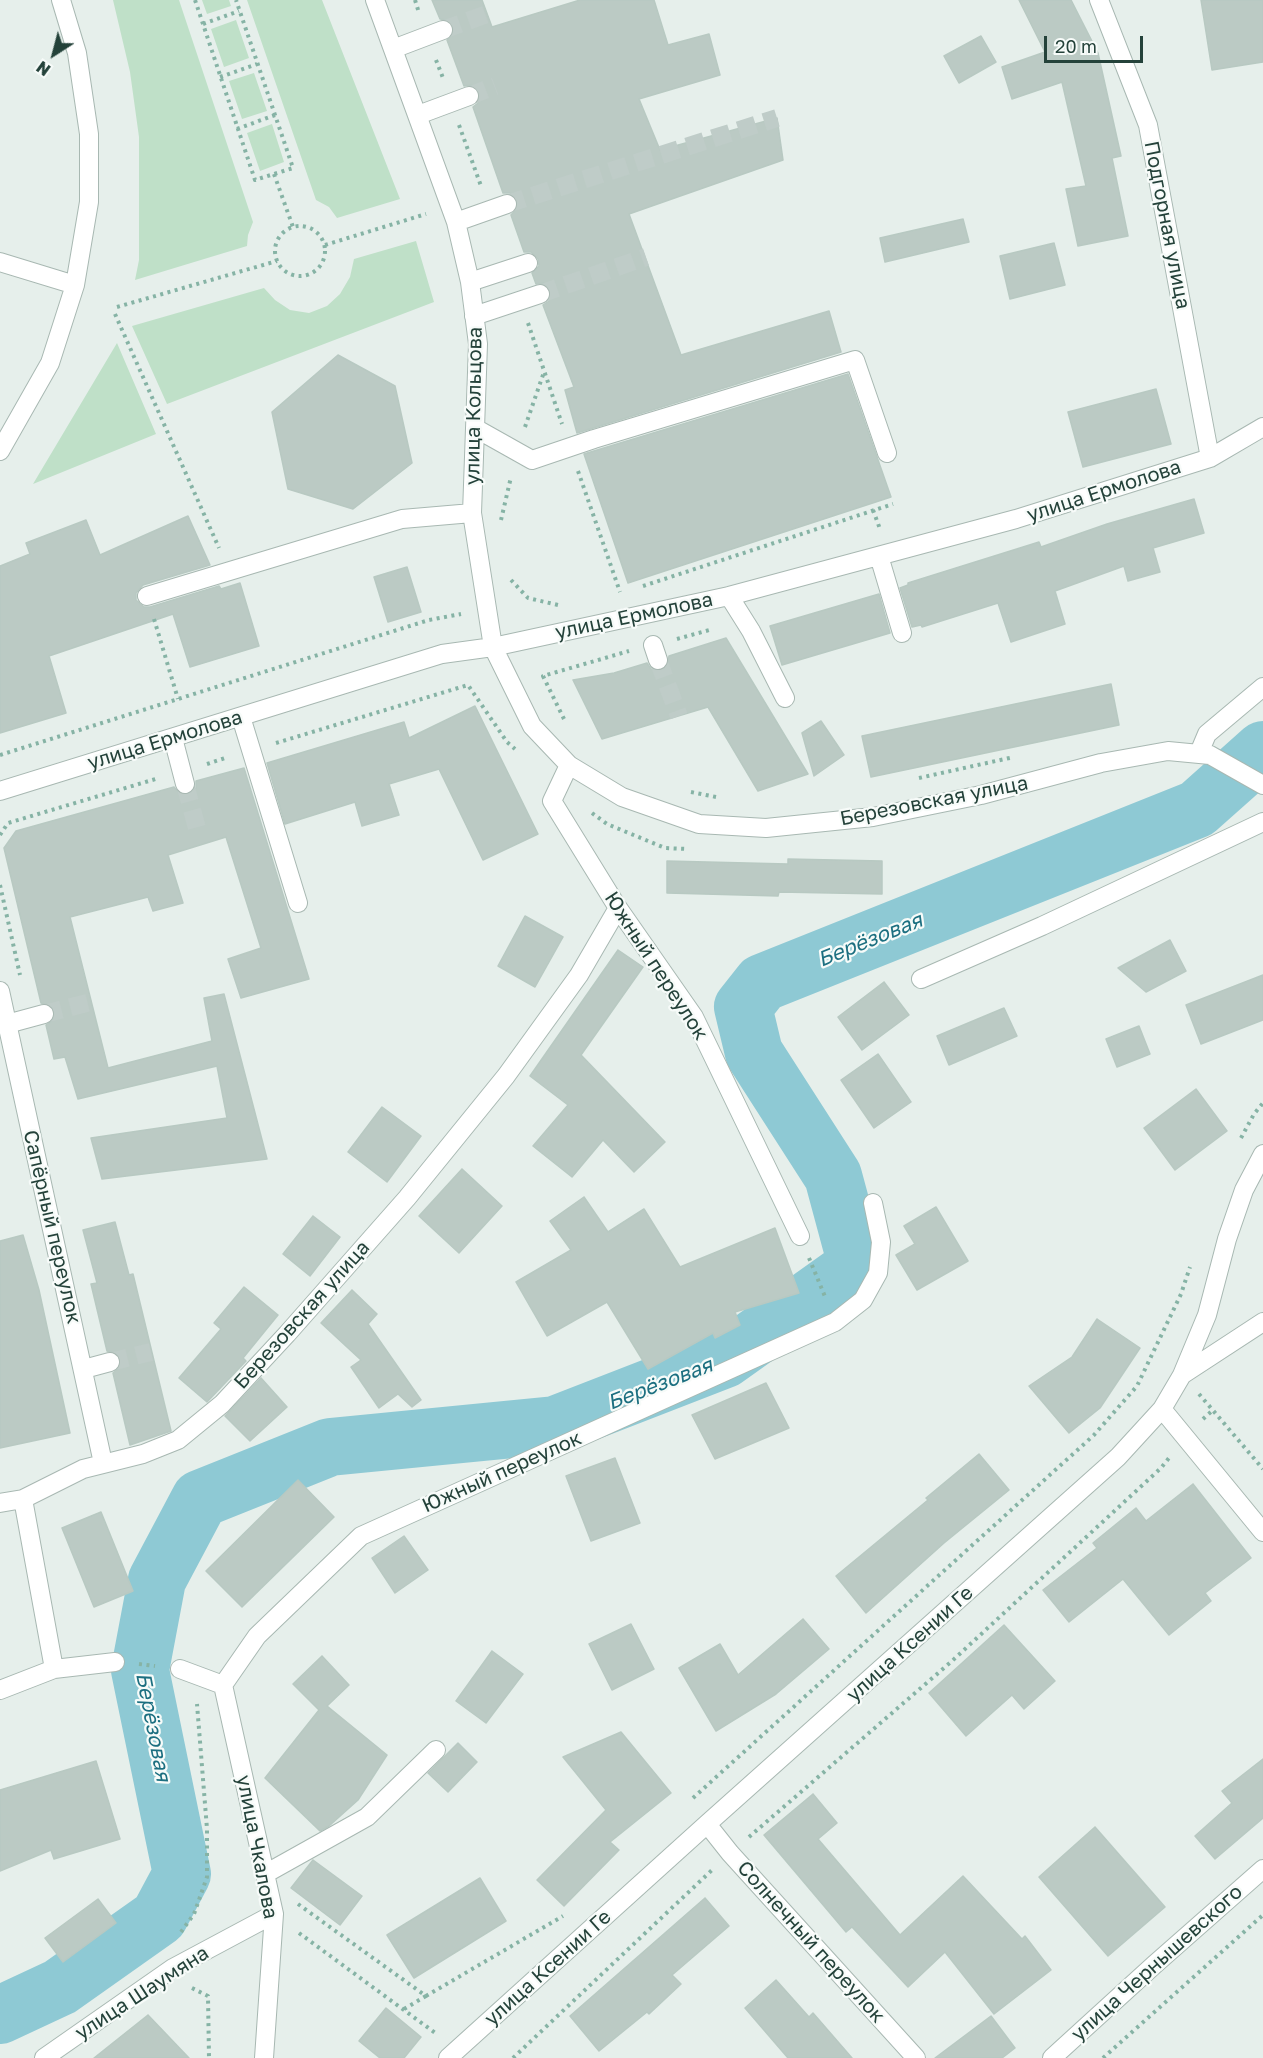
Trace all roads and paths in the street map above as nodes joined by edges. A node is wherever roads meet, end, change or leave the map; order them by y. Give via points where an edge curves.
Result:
1 (61, 0) edge
2 (195, 0) edge
3 (236, 0) edge
4 (375, 0) edge
5 (1099, 0) edge
6 (240, 11) junction
7 (202, 24) junction
8 (443, 30) tunnel mouth
9 (393, 49) junction
10 (257, 64) junction
11 (220, 76) junction
12 (469, 96) tunnel mouth
13 (275, 115) junction
14 (418, 115) junction
15 (237, 129) junction
16 (274, 174) junction
17 (507, 204) tunnel mouth
18 (434, 210) dead end
19 (456, 222) junction
20 (293, 227) junction
21 (325, 245) junction
22 (276, 261) junction
23 (0, 262) edge
24 (528, 263) dead end
25 (470, 282) junction
26 (75, 285) junction
27 (540, 294) tunnel mouth
28 (117, 307) dead end
29 (116, 315) dead end
30 (474, 316) junction
31 (544, 371) dead end
32 (1263, 427) edge
33 (475, 428) junction
34 (0, 451) edge
35 (517, 452) junction
36 (887, 453) dead end
37 (1210, 458) junction
38 (893, 504) dead end
39 (472, 513) junction
40 (500, 522) dead end
41 (879, 556) junction
42 (229, 571) junction
43 (510, 574) dead end
44 (633, 589) dead end
45 (627, 590) dead end
46 (620, 592) dead end
47 (147, 596) joint
48 (729, 596) junction
49 (565, 607) dead end
50 (429, 620) dead end
51 (902, 633) dead end
52 (494, 647) junction
53 (568, 668) dead end
54 (1263, 687) edge
55 (785, 698) dead end
56 (178, 699) junction
57 (241, 717) junction
58 (569, 728) dead end
59 (173, 738) junction
60 (1204, 754) junction
61 (0, 755) edge
62 (1019, 755) dead end
63 (569, 765) junction
64 (916, 779) dead end
65 (185, 784) tunnel mouth
66 (1263, 785) edge
67 (0, 791) edge
68 (689, 791) dead end
69 (722, 798) dead end
70 (1263, 822) edge
71 (298, 903) dead end
72 (618, 908) junction
73 (921, 979) dead end
74 (0, 991) edge
75 (44, 1014) tunnel mouth
76 (4, 1016) edge
77 (1263, 1103) edge
78 (1239, 1141) dead end
79 (1263, 1154) edge
80 (873, 1203) dead end
81 (800, 1236) joint
82 (1192, 1262) dead end
83 (835, 1322) junction
84 (1263, 1322) edge
85 (110, 1362) tunnel mouth
86 (84, 1369) junction
87 (1182, 1376) junction
88 (1162, 1409) junction
89 (1185, 1437) junction
90 (103, 1463) junction
91 (1263, 1469) edge
92 (22, 1499) junction
93 (0, 1503) edge
94 (1263, 1532) edge
95 (115, 1662) joint
96 (54, 1669) junction
97 (187, 1671) junction
98 (223, 1685) junction
99 (0, 1690) edge
100 (436, 1750) dead end
101 (686, 1804) dead end
102 (707, 1824) junction
103 (730, 1853) junction
104 (1263, 1869) edge
105 (266, 1878) junction
106 (571, 1908) dead end
107 (274, 1914) junction
108 (1263, 1915) edge
109 (177, 1938) dead end
110 (208, 1996) dead end
111 (426, 1996) junction
112 (403, 2010) junction
113 (453, 2054) edge
114 (44, 2058) edge
115 (209, 2058) edge
116 (264, 2058) edge
117 (513, 2058) edge
118 (916, 2058) edge
119 (1052, 2058) edge
120 (1102, 2058) edge

1 - 26 street via 77,53 89,134 89,202
2 - 7 path
3 - 6 path
4 - 9 street, улица Кольцова
5 - 37 street, Подгорная улица via 1148,125
6 - 7 path
6 - 10 path
7 - 11 path
8 - 9 street
9 - 14 street, улица Кольцова
10 - 11 path
10 - 13 path
11 - 15 path
12 - 14 street
13 - 15 path
13 - 16 path via 293,168
14 - 19 street, улица Кольцова
15 - 16 path via 255,180
16 - 20 path
17 - 19 street
18 - 21 path
19 - 25 street, улица Кольцова
20 - 21 path via 316,231
20 - 22 path via 279,236
21 - 22 path via 319,268 306,276 289,274
22 - 28 path
23 - 26 street
24 - 25 street
25 - 30 street, улица Кольцова
26 - 34 street via 50,363
27 - 30 street
29 - 42 path
30 - 33 street, улица Кольцова via 478,344
31 - 35 path
32 - 37 street, улица Ермолова
33 - 35 street
33 - 39 street, улица Кольцова
35 - 36 street via 532,460 855,360
35 - 40 path
37 - 41 street, улица Ермолова via 1016,519
38 - 44 path
39 - 42 street via 402,519
39 - 52 street, улица Кольцова
41 - 48 street, улица Ермолова
41 - 51 street
42 - 47 street
43 - 49 path via 512,583 528,598
45 - 46 path
47 - 56 path
48 - 52 street, улица Ермолова
48 - 55 street
50 - 56 path
52 - 57 street, улица Ермолова via 442,654
52 - 63 street, Березовская улица via 532,726
53 - 58 path via 543,676
54 - 60 street via 1207,734
56 - 61 path
57 - 59 street, улица Ермолова
57 - 71 street
59 - 65 street
59 - 67 street, улица Ермолова
60 - 63 street, Березовская улица via 1168,751 873,817 766,828 699,824 622,797
60 - 66 street, Березовская улица
62 - 64 path
63 - 72 street, Южный переулок via 552,801
68 - 69 path
70 - 73 street
72 - 81 street, Южный переулок via 694,1017
72 - 90 street, Березовская улица via 579,975 506,1076 407,1198 287,1335 230,1396 178,1440 143,1454
74 - 76 street, Сапёрный переулок
75 - 76 street
76 - 86 street, Сапёрный переулок
77 - 78 path
79 - 87 street, улица Ксении Ге via 1244,1190 1207,1315
80 - 83 street, Южный переулок via 881,1242 878,1273 863,1300
81 - 83 path
82 - 101 path via 1137,1386 1094,1435
83 - 98 street, Южный переулок via 361,1536 257,1636
84 - 87 street
85 - 86 street
86 - 90 street, Сапёрный переулок
87 - 88 street, улица Ксении Ге
88 - 89 street
88 - 102 street, улица Ксении Ге via 1118,1457
89 - 91 path via 1214,1409
89 - 94 street
89 - 103 path via 1161,1468 960,1653
90 - 92 street, Березовская улица
92 - 93 street, Березовская улица
92 - 96 street
95 - 96 street
95 - 97 path
96 - 99 street
97 - 98 street
97 - 109 path via 207,1828 207,1877 194,1914
98 - 105 street, улица Чкалова
100 - 105 street via 367,1817
102 - 103 street, Солнечный переулок
102 - 113 street, улица Ксении Ге
103 - 117 path
103 - 118 street, Солнечный переулок
104 - 119 street, улица Чернышевского
105 - 107 street, улица Чкалова
105 - 111 path
106 - 111 path
107 - 112 path
107 - 114 street, улица Шаумяна via 173,1968
107 - 116 street, улица Чкалова
108 - 120 path
110 - 115 path
111 - 112 path
112 - 113 path

